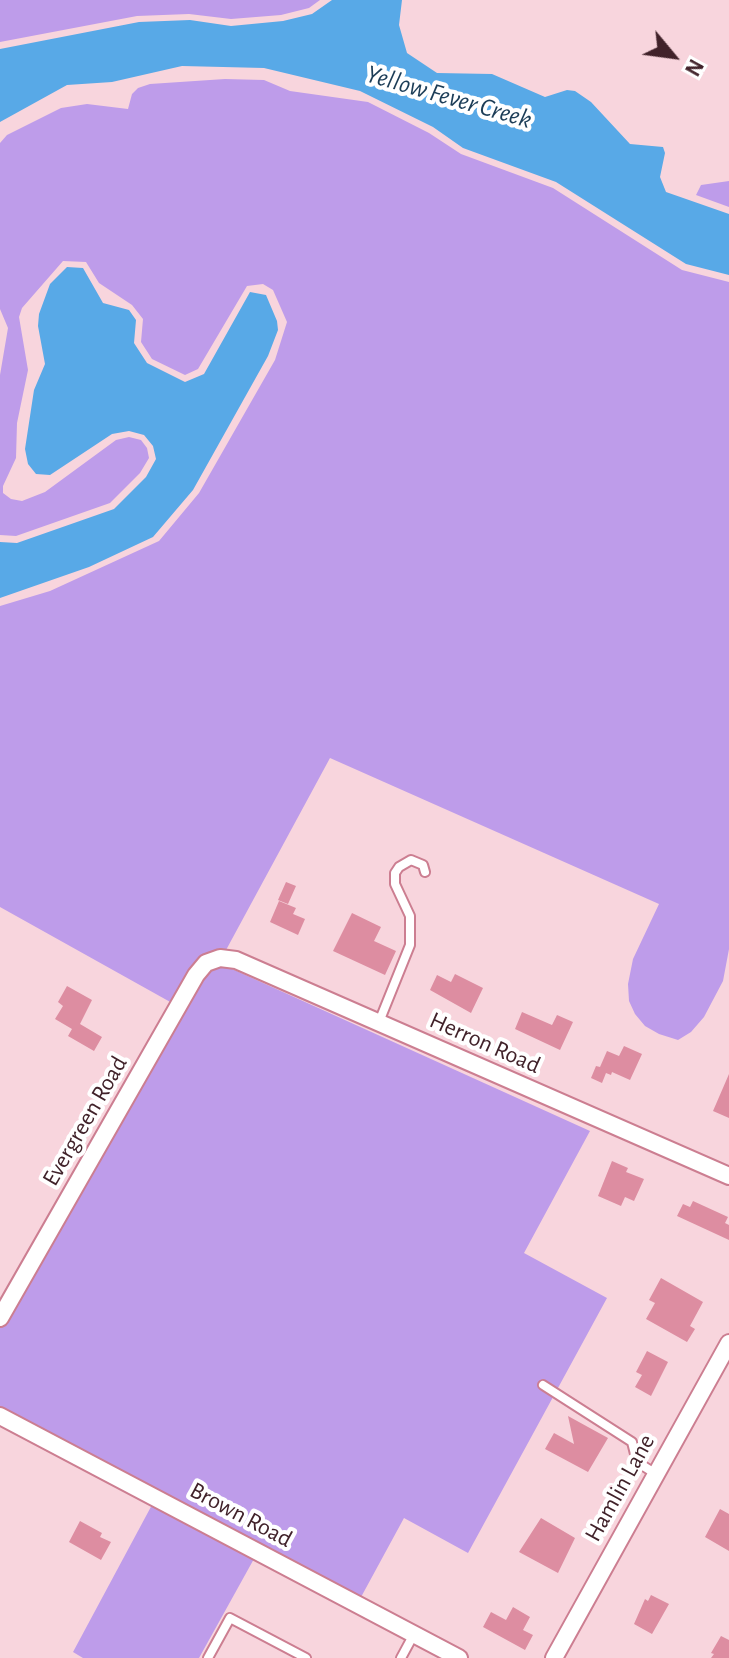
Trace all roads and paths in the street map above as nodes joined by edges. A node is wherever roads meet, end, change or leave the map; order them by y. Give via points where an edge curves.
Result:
1 (425, 872) dead end
2 (220, 958) joint
3 (378, 1022) junction
4 (729, 1176) edge
5 (2, 1309) edge
6 (729, 1343) edge
7 (543, 1385) dead end
8 (0, 1416) edge
9 (656, 1474) junction
10 (414, 1634) junction
11 (208, 1658) edge
12 (306, 1658) edge
13 (401, 1658) edge
14 (459, 1658) edge
15 (554, 1658) edge

1 - 3 lane via 423,865 411,860 395,873 410,916 410,945
2 - 3 street, Herron Road via 236,960
2 - 5 street, Evergreen Road via 206,963 196,975
3 - 4 street, Herron Road
6 - 9 street, Hamlin Lane
7 - 9 lane via 632,1442 637,1462
8 - 10 street, Brown Road
9 - 15 street, Hamlin Lane
10 - 13 lane
10 - 14 street, Brown Road
11 - 12 lane via 230,1618

